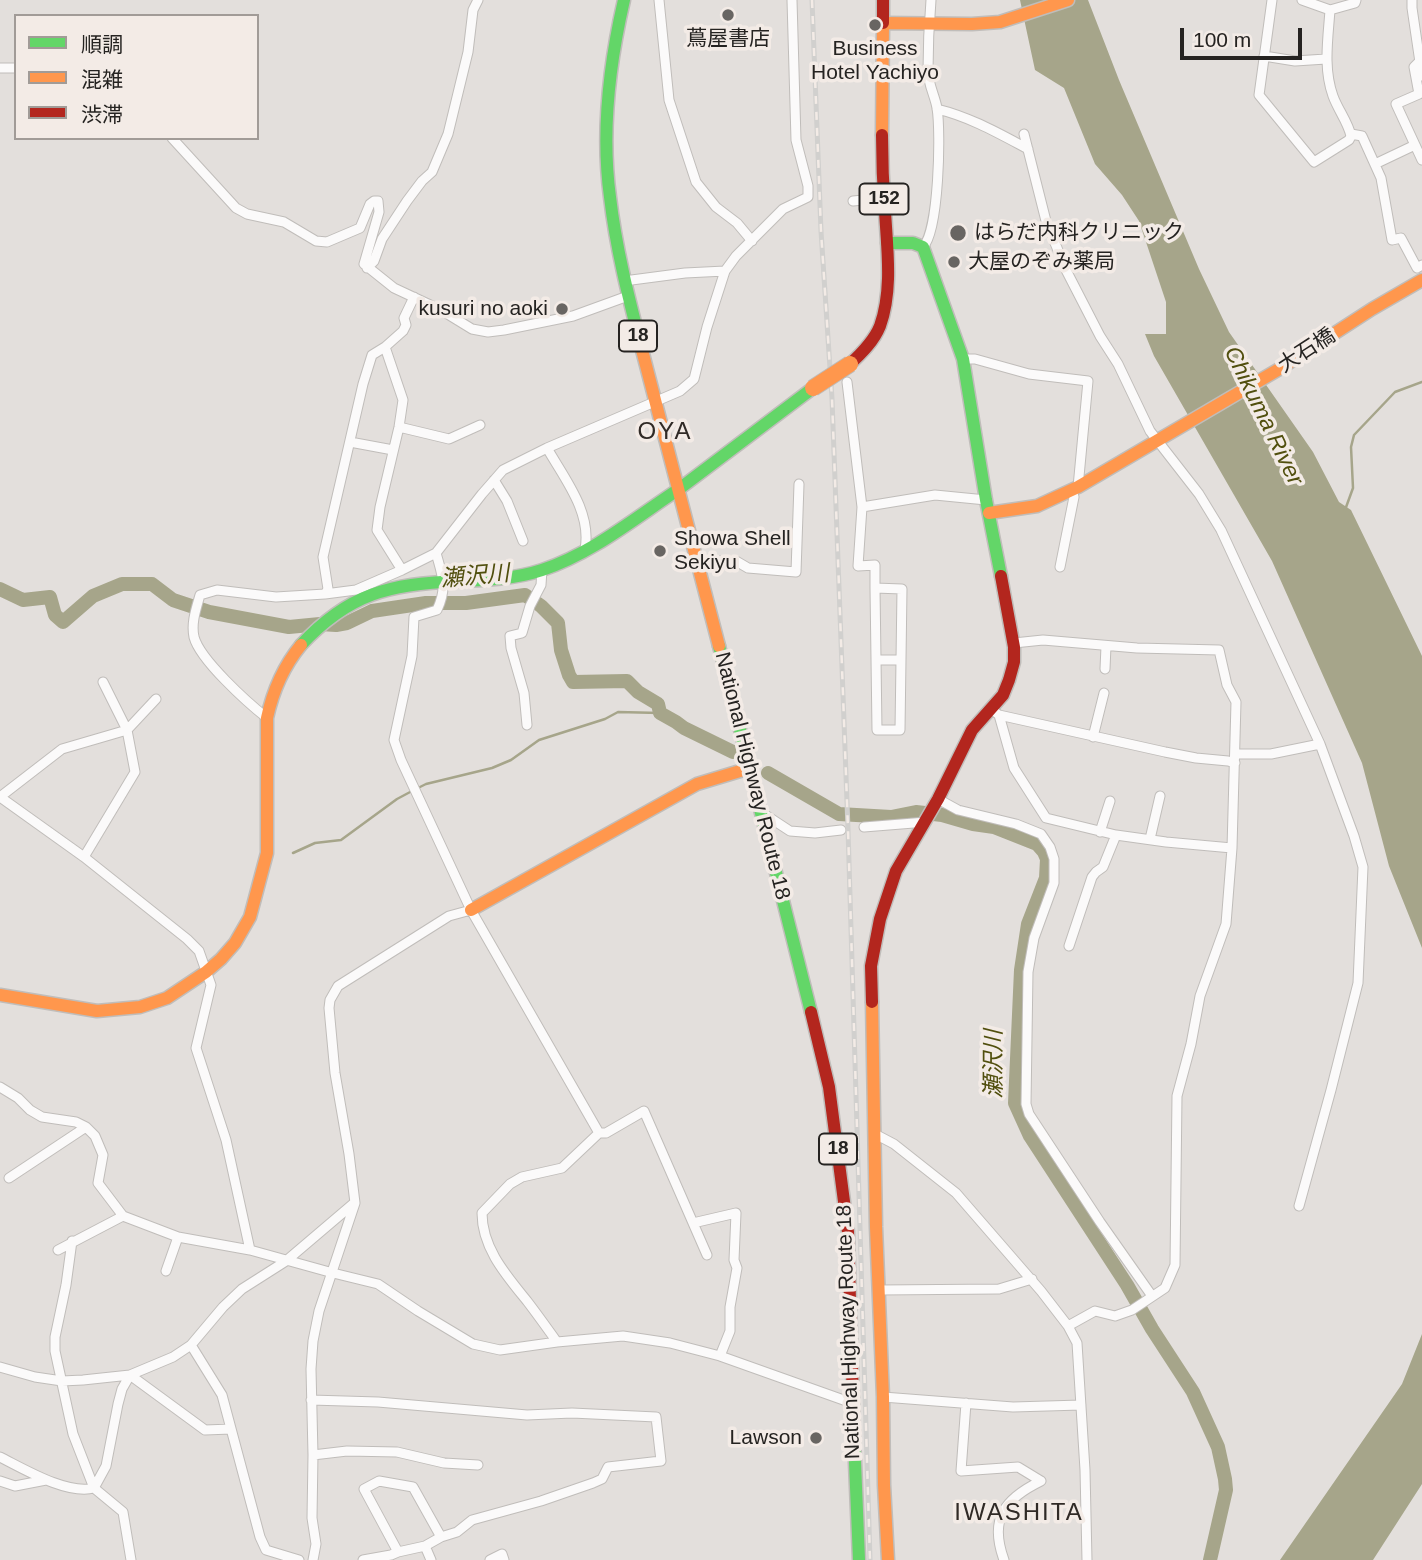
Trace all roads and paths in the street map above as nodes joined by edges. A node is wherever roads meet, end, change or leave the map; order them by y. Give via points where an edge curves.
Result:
1 (478, 0) edge
2 (624, 0) edge
3 (659, 0) edge
4 (792, 0) edge
5 (883, 0) edge
6 (931, 0) edge
7 (1068, 0) edge
8 (1272, 0) edge
9 (1302, 0) edge
10 (1356, 0) edge
11 (1412, 0) edge
12 (1330, 10) junction
13 (883, 23) junction
14 (929, 23) junction
15 (1265, 56) junction
16 (1326, 59) junction
17 (1420, 61) junction
18 (880, 74) junction
19 (928, 75) junction
20 (1422, 76) edge
21 (937, 109) junction
22 (1024, 134) dead end
23 (1351, 134) junction
24 (174, 140) edge
25 (1415, 145) junction
26 (1028, 149) junction
27 (1422, 160) edge
28 (1375, 164) junction
29 (884, 198) junction
30 (853, 201) dead end
31 (752, 241) junction
32 (887, 243) junction
33 (923, 247) junction
34 (1422, 265) edge
35 (367, 268) junction
36 (724, 271) junction
37 (1422, 280) edge
38 (626, 289) junction
39 (414, 298) junction
40 (385, 347) junction
41 (962, 359) junction
42 (847, 383) dead end
43 (655, 401) junction
44 (480, 425) dead end
45 (399, 427) junction
46 (1162, 438) junction
47 (351, 442) junction
48 (547, 448) junction
49 (393, 450) junction
50 (494, 480) junction
51 (799, 485) dead end
52 (1075, 488) junction
53 (679, 489) junction
54 (987, 506) junction
55 (862, 507) junction
56 (523, 541) dead end
57 (585, 549) junction
58 (436, 553) junction
59 (698, 561) junction
60 (1060, 567) dead end
61 (402, 570) junction
62 (542, 570) junction
63 (444, 582) junction
64 (875, 588) junction
65 (325, 594) junction
66 (1014, 643) junction
67 (1106, 646) junction
68 (876, 660) junction
69 (901, 660) junction
70 (1105, 669) dead end
71 (103, 682) dead end
72 (1104, 693) dead end
73 (156, 699) dead end
74 (995, 712) junction
75 (267, 718) junction
76 (527, 725) dead end
77 (127, 730) junction
78 (1093, 737) junction
79 (1320, 744) junction
80 (1235, 759) junction
81 (750, 768) junction
82 (1160, 796) dead end
83 (0, 797) edge
84 (1110, 802) dead end
85 (932, 811) junction
86 (761, 812) junction
87 (864, 827) dead end
88 (841, 830) dead end
89 (1100, 832) junction
90 (1116, 835) junction
91 (1150, 839) junction
92 (1232, 848) junction
93 (84, 857) junction
94 (471, 910) junction
95 (1069, 946) dead end
96 (206, 972) junction
97 (0, 995) edge
98 (0, 1087) edge
99 (86, 1127) junction
100 (599, 1133) junction
101 (875, 1134) junction
102 (9, 1178) dead end
103 (355, 1203) junction
104 (1299, 1206) dead end
105 (123, 1216) junction
106 (693, 1223) junction
107 (178, 1237) junction
108 (72, 1241) junction
109 (58, 1250) dead end
110 (250, 1250) junction
111 (707, 1255) dead end
112 (286, 1261) junction
113 (166, 1272) dead end
114 (333, 1273) junction
115 (1032, 1279) junction
116 (880, 1290) junction
117 (1149, 1298) junction
118 (1068, 1326) junction
119 (557, 1342) junction
120 (191, 1345) junction
121 (720, 1356) junction
122 (0, 1367) edge
123 (130, 1374) junction
124 (62, 1381) junction
125 (883, 1397) junction
126 (311, 1400) junction
127 (852, 1403) junction
128 (966, 1403) junction
129 (1081, 1405) junction
130 (231, 1429) junction
131 (313, 1455) junction
132 (0, 1457) edge
133 (478, 1465) dead end
134 (46, 1480) junction
135 (0, 1481) edge
136 (94, 1488) junction
137 (441, 1537) junction
138 (425, 1546) junction
139 (398, 1552) junction
140 (131, 1560) edge
141 (299, 1560) edge
142 (313, 1560) edge
143 (363, 1560) edge
144 (431, 1560) edge
145 (490, 1560) edge
146 (504, 1560) edge
147 (859, 1560) edge
148 (888, 1560) edge
149 (1004, 1560) edge
150 (1087, 1560) edge

1 - 35 street via 448,134 432,172 407,201
2 - 38 main road, National Highway Route 18 / 18 via 609,86 607,149 613,220
3 - 31 street via 669,100 695,182
4 - 31 street via 796,140 808,197 783,208
5 - 13 main road
6 - 14 street
7 - 14 main road via 1000,22
8 - 15 street
9 - 12 street
10 - 12 street
11 - 17 street
12 - 16 street
13 - 14 main road
13 - 18 main road, 152
14 - 19 street
15 - 16 street via 1295,61
15 - 23 street via 1259,95 1314,162 1349,140
16 - 23 street via 1334,97
17 - 20 street
17 - 25 street via 1414,67 1419,94 1396,104
18 - 19 street
18 - 29 main road, 152
19 - 21 street
21 - 26 street via 958,114
21 - 33 street via 934,212
22 - 26 street
23 - 28 street via 1362,136
24 - 35 street via 236,208 284,222 316,241 327,242 360,228 370,204 379,201 364,264
25 - 27 street
25 - 28 street
26 - 46 street via 1046,221 1066,271 1150,431
28 - 34 street via 1392,240 1401,237 1417,268
29 - 30 street
29 - 32 main road, 152
31 - 36 street
32 - 33 main road
32 - 53 main road, 152, bridge via 881,323 862,354
33 - 41 main road
35 - 39 street
36 - 38 street via 685,273
36 - 43 street via 694,379 680,391
37 - 46 main road, 大石橋
38 - 39 street via 573,316 488,332 472,329
38 - 43 main road, National Highway Route 18 / 18
39 - 40 street via 403,331
40 - 45 street via 404,400
40 - 47 street via 372,355
41 - 52 street via 1088,381
41 - 54 main road
42 - 55 street
43 - 48 street
43 - 53 main road, National Highway Route 18 / 18
44 - 45 street via 449,439
45 - 49 street
46 - 52 main road, 大石橋
46 - 79 street via 1220,530
47 - 49 street
47 - 65 street via 323,557
48 - 50 street via 503,470
48 - 57 street via 578,501 587,537
49 - 61 street via 377,530
50 - 56 street
50 - 58 street
51 - 59 street via 796,572 748,568 736,561
52 - 54 main road, 大石橋 via 1033,507 1011,511
52 - 60 street
53 - 57 main road
53 - 59 main road, National Highway Route 18 / 18
54 - 55 street via 935,495
54 - 66 main road
55 - 64 street via 858,566 875,565
57 - 62 main road
58 - 61 street
58 - 63 street
59 - 81 main road, National Highway Route 18 / 18
61 - 65 street via 356,590
62 - 63 main road via 493,580
62 - 76 street via 541,585 522,633 510,636
63 - 75 main road via 367,596 344,607 291,657
63 - 94 street via 437,610 414,617 412,656 394,740
64 - 68 street
64 - 69 street via 902,589
65 - 75 street via 275,597 217,590 201,595 194,615 198,649
66 - 67 street via 1043,640
66 - 74 main road via 1014,662
67 - 70 street
67 - 80 street via 1220,650 1227,685 1236,702
68 - 69 street
68 - 69 street via 877,730 900,730
71 - 77 street
72 - 78 street
73 - 77 street
74 - 78 street
74 - 85 main road via 972,730
74 - 89 street via 1014,768 1046,818
75 - 96 main road via 267,853 260,884 250,917 235,943
77 - 83 street via 62,750
77 - 93 street via 135,772
78 - 80 street via 1186,756
79 - 80 street
79 - 104 street via 1363,867 1360,957 1358,983
80 - 92 street
81 - 86 main road, National Highway Route 18 / 18
81 - 94 main road via 697,784
82 - 91 street
83 - 93 street
84 - 89 street
85 - 87 street
85 - 101 main road via 896,871 871,966
85 - 117 street via 958,810 1016,824 1041,834 1051,847 1054,883 1034,938 1028,972 1026,1104
86 - 88 street via 790,831
86 - 127 main road, National Highway Route 18 / 18 via 829,1087 848,1232
89 - 90 street
90 - 91 street
90 - 95 street via 1103,867 1092,877
91 - 92 street
92 - 117 street via 1226,924 1200,996 1177,1096 1175,1265 1166,1288
93 - 96 street via 187,939 199,951
94 - 100 street
94 - 103 street via 449,916 344,982 330,1000 335,1073
96 - 97 main road via 167,998 140,1007 97,1011
96 - 110 street via 211,985 196,1048 226,1140
98 - 99 street via 42,1116
99 - 102 street
99 - 105 street via 103,1155 98,1183
100 - 106 street via 644,1111
100 - 119 street via 562,1168 510,1184 482,1213 490,1249
101 - 115 street via 956,1193
101 - 116 main road
103 - 112 street
103 - 114 street
105 - 107 street
105 - 108 street
106 - 111 street
106 - 121 street via 736,1213 737,1268 730,1331
107 - 110 street
107 - 113 street
108 - 109 street
108 - 124 street via 55,1337
110 - 112 street
112 - 114 street
112 - 120 street via 242,1289
114 - 119 street via 378,1284 473,1345 500,1350
114 - 126 street via 313,1341
115 - 116 street via 999,1289
115 - 118 street
116 - 125 main road
117 - 118 street via 1115,1316 1095,1311
118 - 129 street via 1077,1343
119 - 121 street via 623,1336
120 - 123 street
120 - 130 street via 222,1395
121 - 127 street
122 - 124 street
123 - 124 street
123 - 130 street via 205,1430
123 - 136 street via 118,1404 106,1466
124 - 136 street via 73,1434
125 - 128 street
125 - 148 main road
126 - 131 street
126 - 137 street via 527,1415 656,1416 661,1461 608,1467 602,1479 593,1483 472,1520
127 - 147 main road, National Highway Route 18 / 18
128 - 129 street
128 - 149 street via 961,1471 1018,1467 1041,1481 1022,1490 1000,1518 998,1534
129 - 150 street
130 - 141 street via 266,1550
131 - 133 street via 397,1452
131 - 142 street
132 - 134 street
134 - 135 street via 15,1486
134 - 136 street
136 - 140 street via 123,1512
137 - 138 street
137 - 139 street via 413,1487 379,1481 365,1489
138 - 139 street
138 - 144 street
139 - 143 street
145 - 146 street via 502,1554

